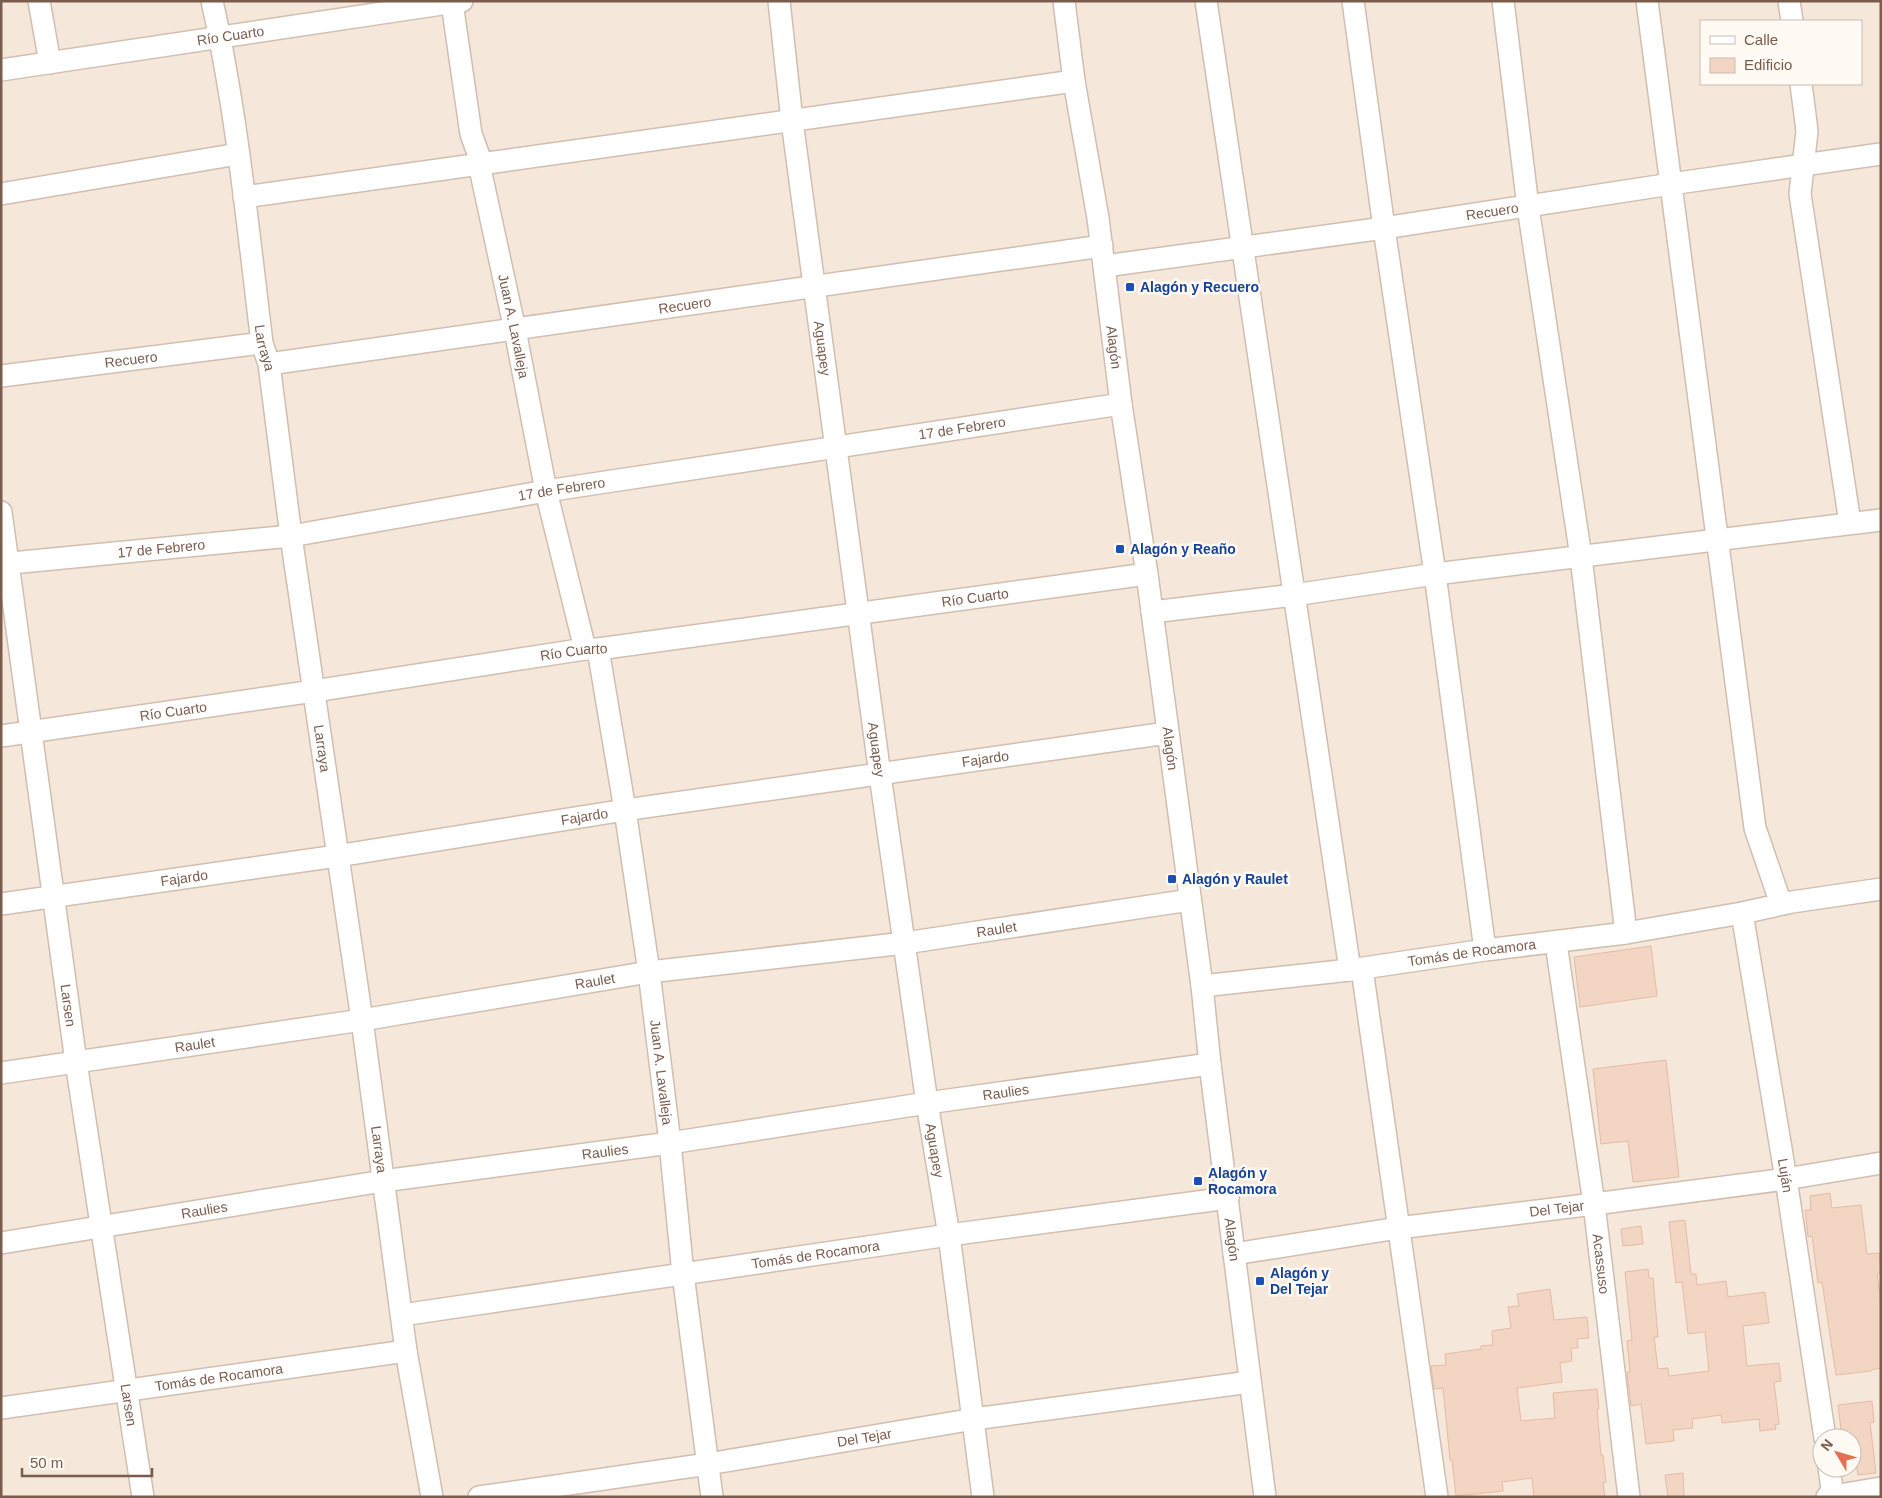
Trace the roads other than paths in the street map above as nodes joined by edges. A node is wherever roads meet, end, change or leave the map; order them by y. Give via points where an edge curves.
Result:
1 (39, 1) edge
2 (212, 1) edge
3 (779, 1) edge
4 (1064, 1) edge
5 (1206, 1) edge
6 (1354, 1) edge
7 (1503, 1) edge
8 (1647, 1) edge
9 (1789, 1) edge
10 (457, 2) edge
11 (1792, 20) edge
12 (220, 37) junction
13 (50, 64) junction
14 (1, 70) edge
15 (1074, 81) junction
16 (1800, 85) edge
17 (792, 121) junction
18 (238, 154) junction
19 (1881, 154) edge
20 (482, 164) junction
21 (1804, 164) junction
22 (1671, 184) junction
23 (1, 194) edge
24 (244, 197) junction
25 (1528, 207) junction
26 (1384, 228) junction
27 (1244, 247) junction
28 (1103, 256) junction
29 (814, 285) junction
30 (515, 330) junction
31 (262, 343) junction
32 (269, 364) junction
33 (1, 376) edge
34 (1121, 404) junction
35 (837, 447) junction
36 (546, 491) junction
37 (1, 512) edge
38 (1881, 520) edge
39 (1850, 523) junction
40 (290, 536) junction
41 (1717, 541) junction
42 (1581, 556) junction
43 (5, 563) edge
44 (1147, 574) junction
45 (1435, 574) junction
46 (1294, 595) junction
47 (1152, 612) junction
48 (859, 614) junction
49 (591, 649) junction
50 (314, 691) junction
51 (32, 733) junction
52 (1168, 733) junction
53 (1, 736) edge
54 (880, 775) junction
55 (625, 810) junction
56 (337, 856) junction
57 (1881, 889) edge
58 (54, 897) junction
59 (1190, 900) junction
60 (1, 904) edge
61 (1780, 904) junction
62 (1742, 913) junction
63 (1626, 933) junction
64 (1556, 942) junction
65 (905, 943) junction
66 (1485, 950) junction
67 (1356, 969) junction
68 (649, 972) junction
69 (1202, 986) junction
70 (362, 1020) junction
71 (76, 1062) junction
72 (1210, 1064) junction
73 (1, 1073) edge
74 (927, 1103) junction
75 (670, 1143) junction
76 (1881, 1163) edge
77 (1786, 1178) junction
78 (383, 1181) junction
79 (1228, 1198) junction
80 (1594, 1204) junction
81 (101, 1227) junction
82 (1398, 1228) junction
83 (949, 1234) junction
84 (1, 1243) edge
85 (1234, 1254) junction
86 (682, 1274) junction
87 (402, 1316) junction
88 (406, 1351) junction
89 (1250, 1382) junction
90 (126, 1390) junction
91 (1, 1408) edge
92 (974, 1419) junction
93 (1824, 1428) edge
94 (708, 1464) junction
95 (1829, 1478) edge
96 (1881, 1488) edge
97 (1830, 1496) edge
98 (143, 1497) edge
99 (432, 1497) edge
100 (479, 1497) edge
101 (712, 1497) edge
102 (983, 1497) edge
103 (1265, 1497) edge
104 (1436, 1497) edge
105 (1629, 1497) edge

1 - 13 street
2 - 12 street, Larraya
3 - 17 street, Aguapey
4 - 15 street, Alagón
5 - 27 street
6 - 26 street
7 - 25 street
8 - 22 street
9 - 11 street
10 - 12 street, Río Cuarto
10 - 20 street, Juan A. Lavalleja via 471,134
12 - 13 street, Río Cuarto
12 - 18 street, Larraya
13 - 14 street, Río Cuarto
15 - 17 street
15 - 28 street, Alagón
16 - 21 street via 1807,131
17 - 20 street
17 - 29 street, Aguapey
18 - 23 street
18 - 24 street, Larraya
19 - 21 street, Recuero
20 - 24 street
20 - 30 street, Juan A. Lavalleja via 481,173
21 - 22 street, Recuero
21 - 39 street via 1800,194
22 - 25 street, Recuero
22 - 41 street
24 - 31 street, Larraya
25 - 26 street, Recuero
25 - 42 street
26 - 27 street, Recuero
26 - 45 street
27 - 28 street, Recuero
27 - 46 street
28 - 29 street, Recuero
28 - 34 street, Alagón
29 - 30 street, Recuero
29 - 35 street, Aguapey
30 - 32 street, Recuero
30 - 36 street, Juan A. Lavalleja
31 - 32 street, Larraya
31 - 33 street, Recuero
32 - 40 street, Larraya
34 - 35 street, 17 de Febrero
34 - 44 street, Alagón
35 - 36 street, 17 de Febrero
35 - 48 street, Aguapey
36 - 40 street, 17 de Febrero
36 - 49 street, Juan A. Lavalleja
37 - 43 street, Larsen
38 - 39 street
39 - 41 street
40 - 43 street, 17 de Febrero
40 - 50 street, Larraya
41 - 42 street
41 - 61 street via 1755,828
42 - 45 street
42 - 63 street
43 - 51 street, Larsen
44 - 47 street, Alagón
44 - 48 street, Río Cuarto
45 - 46 street
45 - 66 street
46 - 47 street
46 - 67 street
47 - 52 street, Alagón
48 - 49 street, Río Cuarto
48 - 54 street, Aguapey
49 - 50 street, Río Cuarto
49 - 55 street, Juan A. Lavalleja
50 - 51 street, Río Cuarto
50 - 56 street, Larraya
51 - 53 street, Río Cuarto
51 - 58 street, Larsen
52 - 54 street, Fajardo
52 - 59 street, Alagón
54 - 55 street, Fajardo
54 - 65 street, Aguapey
55 - 56 street, Fajardo
55 - 68 street, Juan A. Lavalleja
56 - 58 street, Fajardo
56 - 70 street, Larraya
57 - 61 street, Tomás de Rocamora
58 - 60 street, Fajardo
58 - 71 street, Larsen
59 - 65 street, Raulet
59 - 69 street, Alagón
61 - 62 street, Tomás de Rocamora
62 - 63 street, Tomás de Rocamora
62 - 77 street, Luján
63 - 64 street, Tomás de Rocamora
64 - 66 street, Tomás de Rocamora
64 - 80 street, Acassuso
65 - 68 street, Raulet
65 - 74 street, Aguapey
66 - 67 street, Tomás de Rocamora
67 - 69 street, Tomás de Rocamora
67 - 82 street
68 - 70 street, Raulet
68 - 75 street, Juan A. Lavalleja
69 - 72 street, Alagón
70 - 71 street, Raulet
70 - 78 street, Larraya
71 - 73 street, Raulet
71 - 81 street, Larsen
72 - 74 street, Raulies
72 - 79 street, Alagón
74 - 75 street, Raulies
74 - 83 street, Aguapey
75 - 78 street, Raulies
75 - 86 street, Juan A. Lavalleja
76 - 77 street, Del Tejar
77 - 80 street, Del Tejar
77 - 93 street, Luján
78 - 81 street, Raulies
78 - 87 street, Larraya
79 - 83 street, Tomás de Rocamora
79 - 85 street, Alagón
80 - 82 street, Del Tejar
80 - 105 street, Acassuso
81 - 84 street, Raulies
81 - 90 street, Larsen
82 - 85 street, Del Tejar
82 - 104 street
83 - 86 street, Tomás de Rocamora
83 - 92 street, Aguapey
85 - 89 street, Alagón
86 - 87 street, Tomás de Rocamora
86 - 94 street, Juan A. Lavalleja
87 - 88 street, Larraya
88 - 90 street, Tomás de Rocamora
88 - 99 street, Larraya
89 - 92 street, Del Tejar
89 - 103 street, Alagón
90 - 91 street, Tomás de Rocamora
90 - 98 street, Larsen
92 - 94 street, Del Tejar
92 - 102 street, Aguapey
94 - 100 street, Del Tejar
94 - 101 street, Juan A. Lavalleja
95 - 97 street
96 - 97 street

